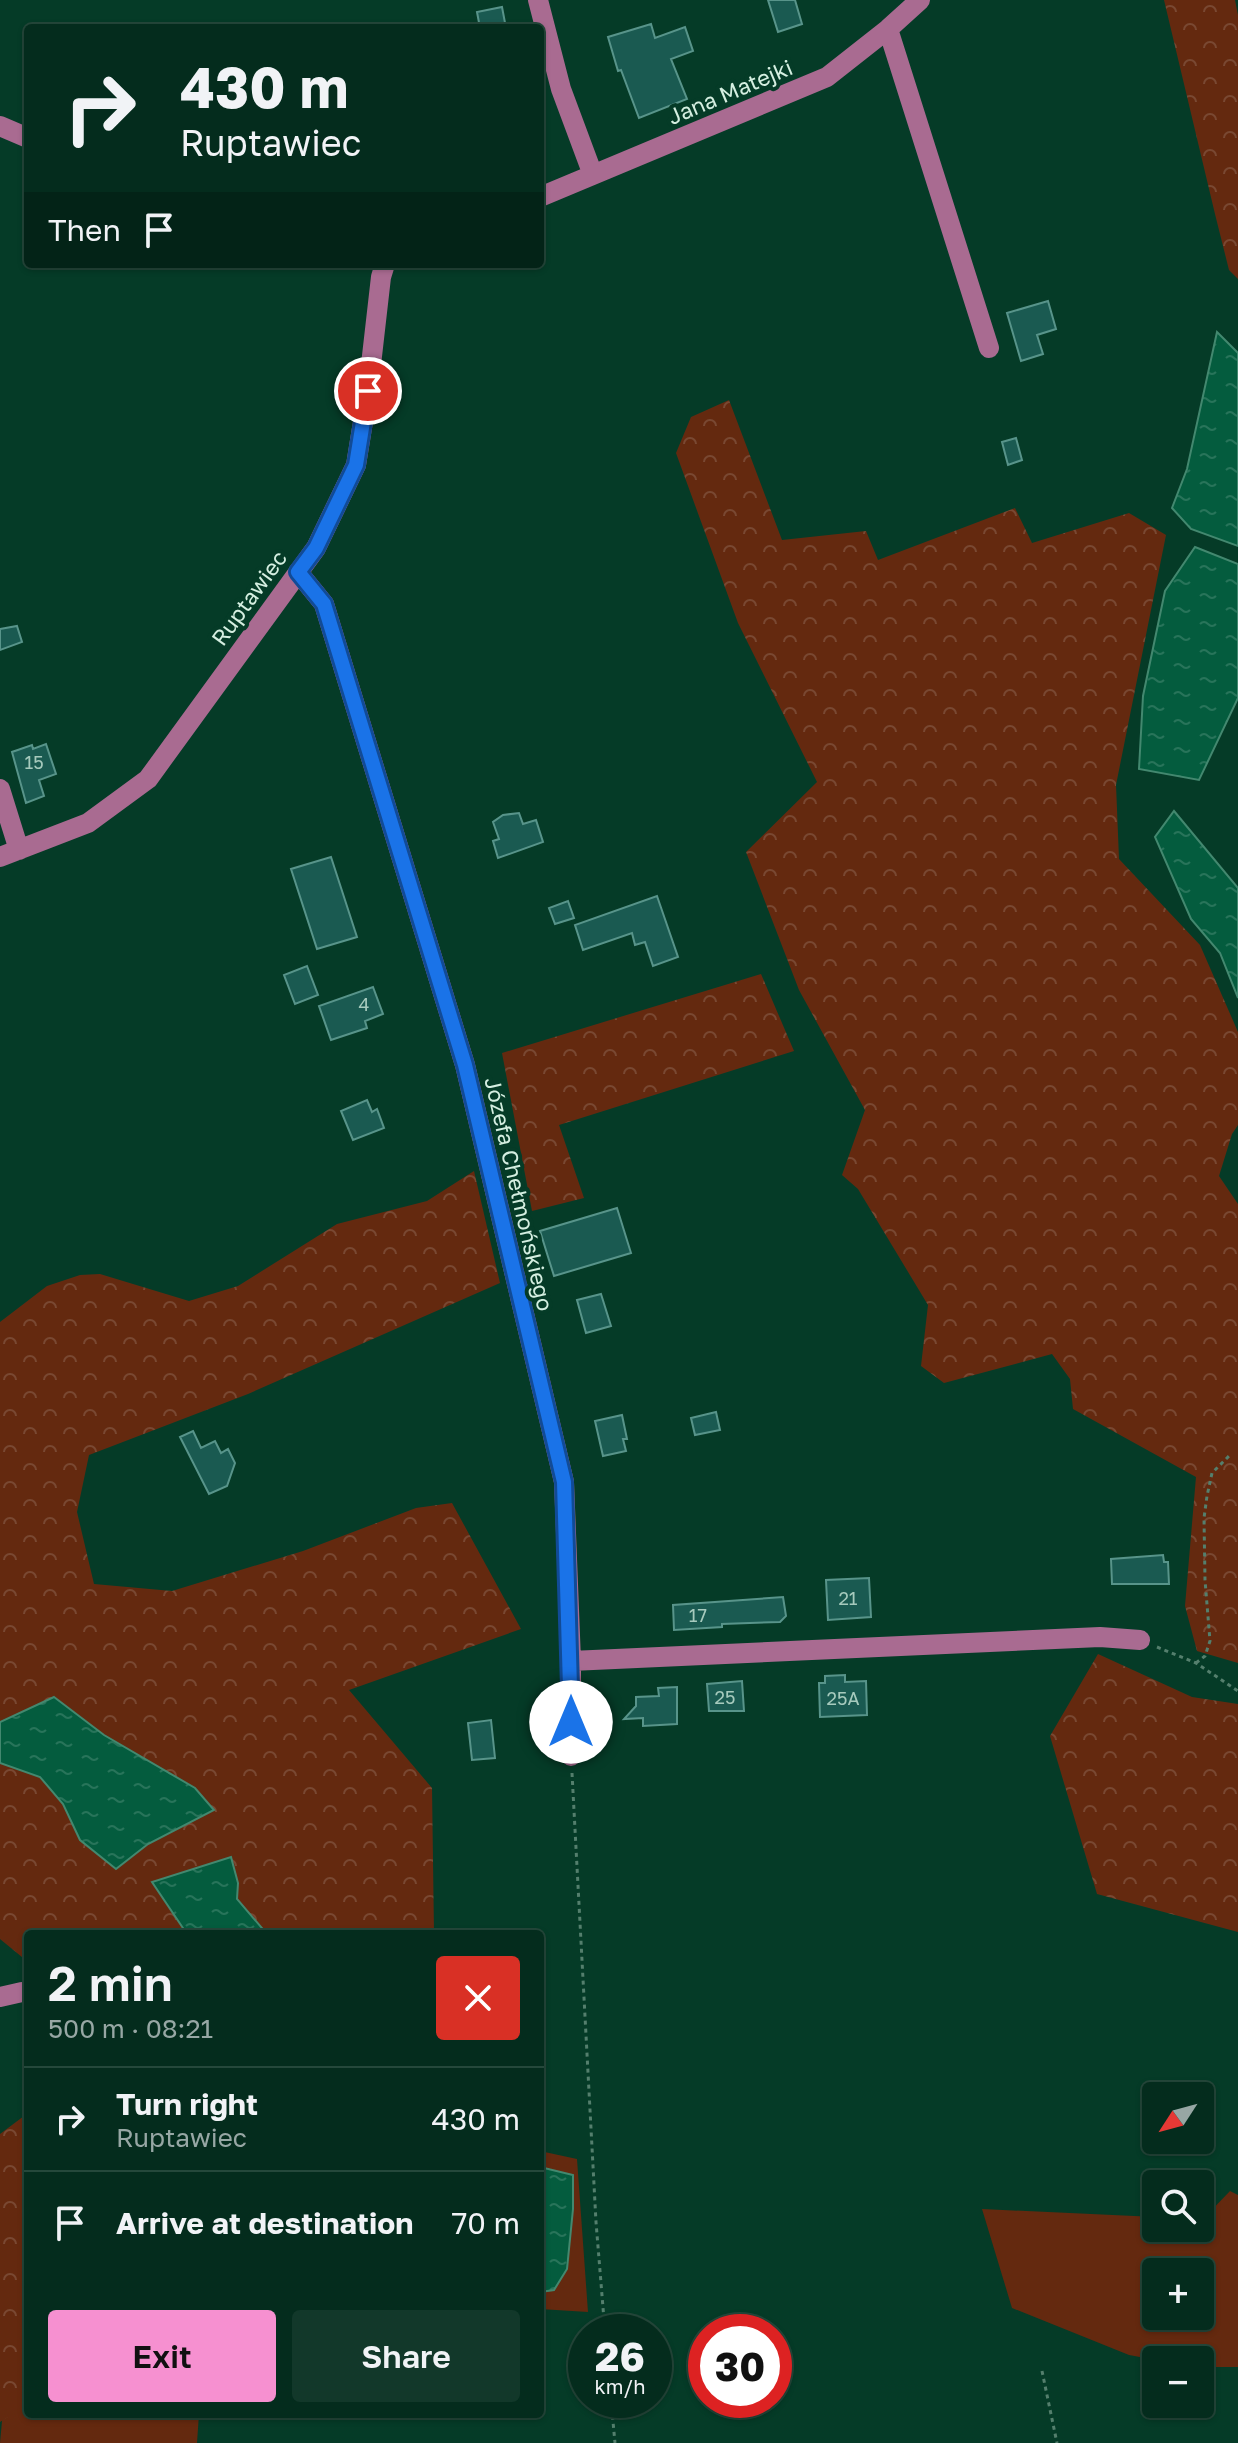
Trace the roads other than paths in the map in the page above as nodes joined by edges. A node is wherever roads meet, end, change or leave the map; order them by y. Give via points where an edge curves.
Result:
1 (538, 0) edge
2 (920, 0) edge
3 (888, 29) junction
4 (0, 126) edge
5 (24, 136) edge
6 (593, 175) junction
7 (544, 195) edge
8 (384, 268) edge
9 (989, 348) dead end
10 (298, 572) junction
11 (0, 789) edge
12 (9, 854) edge
13 (1140, 1640) road end
14 (571, 1661) junction
15 (571, 1754) road end
16 (22, 1992) dead end
17 (0, 1997) edge

1 - 6 street via 561,89
2 - 3 street, Jana Matejki
3 - 6 street, Jana Matejki via 827,77
3 - 9 street
4 - 5 street
6 - 7 street, Jana Matejki
8 - 10 street, Ruptawiec via 356,465 316,548
10 - 12 street, Ruptawiec via 148,779 88,823
10 - 14 street, Józefa Chełmońskiego via 324,604 465,1065 564,1482
11 - 12 street
13 - 14 street via 1100,1637
14 - 15 street, Józefa Chełmońskiego
16 - 17 street

